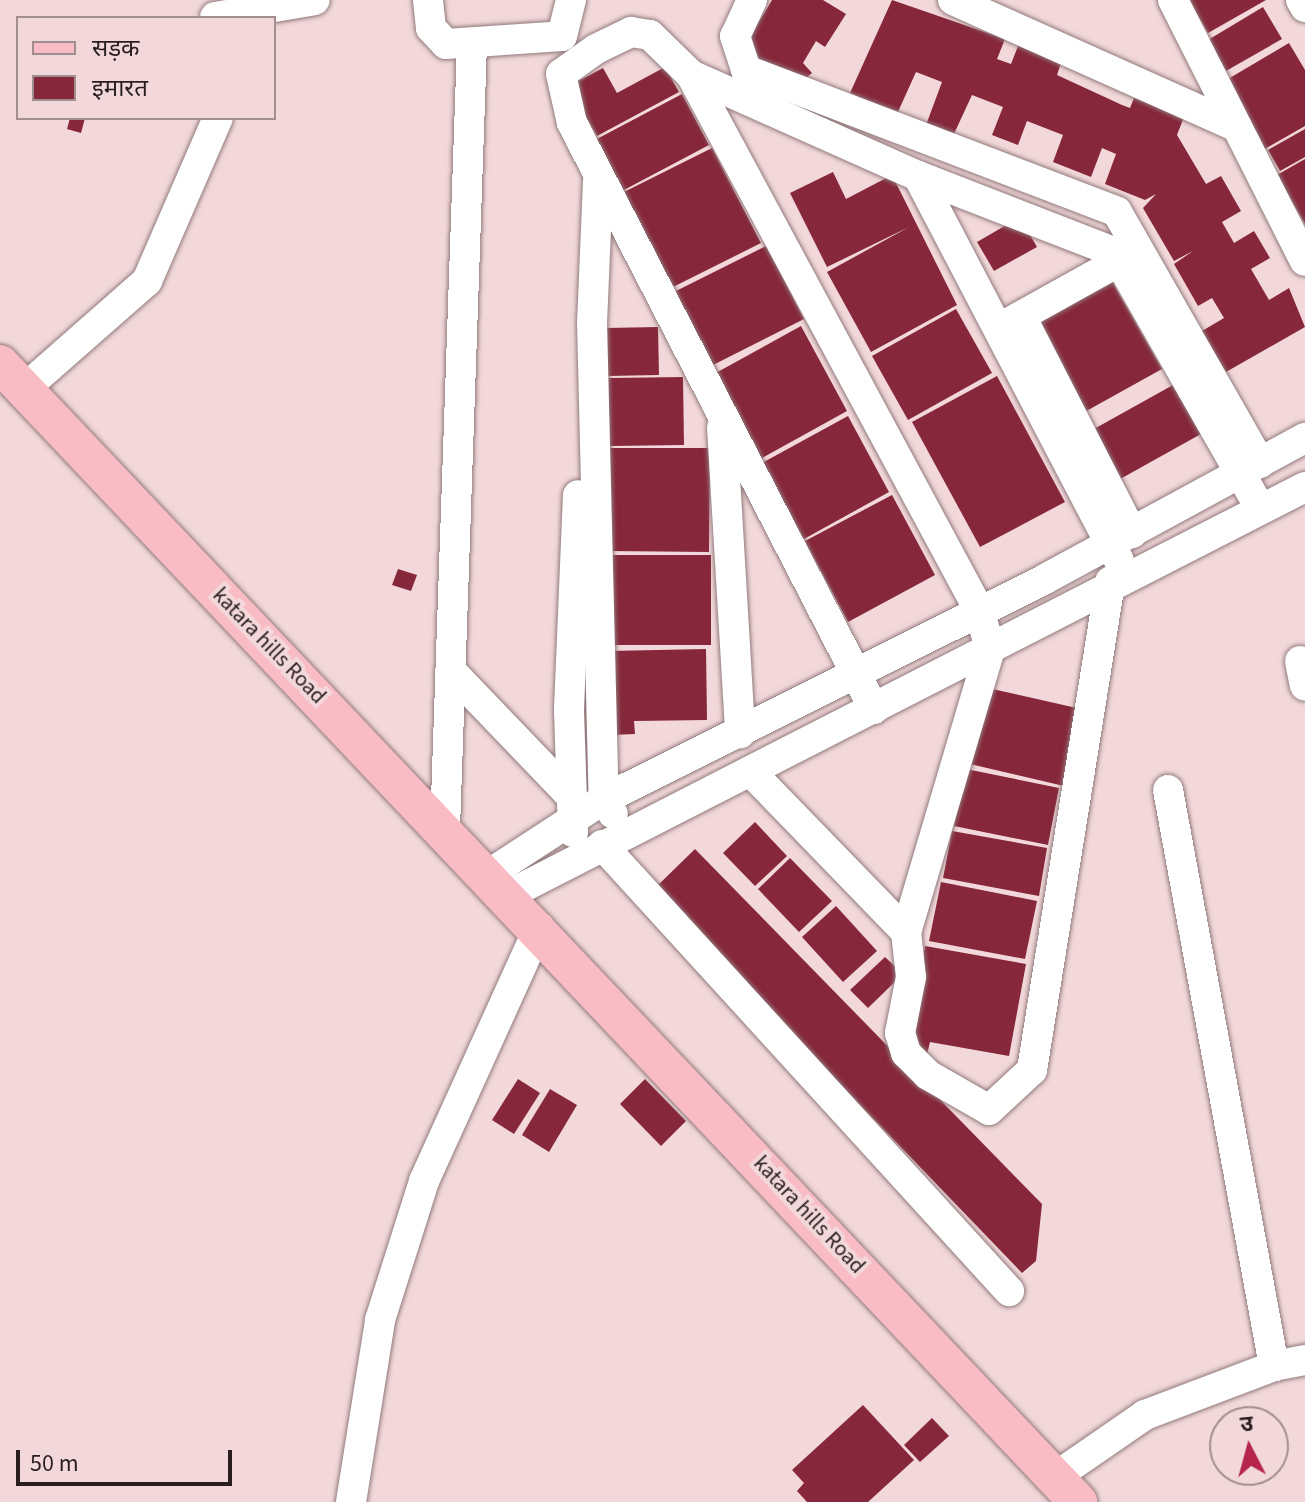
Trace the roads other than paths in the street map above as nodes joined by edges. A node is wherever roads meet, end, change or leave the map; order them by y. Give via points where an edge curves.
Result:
1 (315, 0) edge
2 (428, 0) edge
3 (571, 0) edge
4 (752, 0) edge
5 (953, 0) edge
6 (1173, 0) edge
7 (1301, 0) edge
8 (1305, 7) edge
9 (215, 12) edge
10 (472, 43) junction
11 (691, 75) junction
12 (217, 120) edge
13 (1235, 126) junction
14 (918, 176) junction
15 (598, 179) junction
16 (1120, 261) junction
17 (1305, 261) edge
18 (1010, 322) junction
19 (12, 376) edge
20 (721, 417) junction
21 (1305, 438) edge
22 (1251, 469) junction
23 (1303, 490) edge
24 (578, 495) dead end
25 (1260, 508) junction
26 (1122, 539) junction
27 (1117, 577) junction
28 (980, 612) junction
29 (990, 649) junction
30 (451, 671) junction
31 (855, 672) junction
32 (874, 709) junction
33 (740, 733) junction
34 (751, 772) junction
35 (1168, 790) dead end
36 (604, 799) junction
37 (571, 807) junction
38 (445, 829) junction
39 (602, 845) junction
40 (499, 884) junction
41 (539, 927) junction
42 (906, 932) junction
43 (1009, 1291) dead end
44 (1305, 1360) edge
45 (1274, 1366) junction
46 (1067, 1490) edge
47 (351, 1502) edge

1 - 9 street
2 - 10 street via 437,39
3 - 10 street via 562,36
4 - 22 street via 735,36 746,70 1117,212
5 - 13 street
6 - 13 street
7 - 8 street
10 - 30 street
11 - 14 street
11 - 15 street via 650,35 631,32 561,74 572,123
11 - 28 street
12 - 19 street via 147,281
13 - 17 street
14 - 16 street via 1114,252
14 - 18 street
15 - 20 street
15 - 36 street via 592,322
16 - 18 street
16 - 22 street
18 - 26 street
19 - 38 main road, katara hills Road
20 - 31 street
20 - 33 street
21 - 22 street
22 - 25 street
22 - 26 street
23 - 25 street
24 - 37 street
25 - 27 street
26 - 27 street
26 - 28 street
27 - 29 street
27 - 42 street via 1032,1070 989,1110 928,1075 906,1053 900,1033 911,977
28 - 29 street
28 - 31 street
29 - 32 street
29 - 42 street
30 - 37 street
30 - 38 street
31 - 32 street
31 - 33 street
32 - 34 street
33 - 36 street
34 - 39 street
34 - 42 street
35 - 45 street
36 - 37 street
36 - 39 street
37 - 39 street
37 - 40 street
38 - 40 main road, katara hills Road
39 - 40 street
39 - 43 street
40 - 41 main road, katara hills Road
41 - 46 main road, katara hills Road
41 - 47 street via 424,1181 380,1320
44 - 45 street
45 - 46 street via 1145,1415

